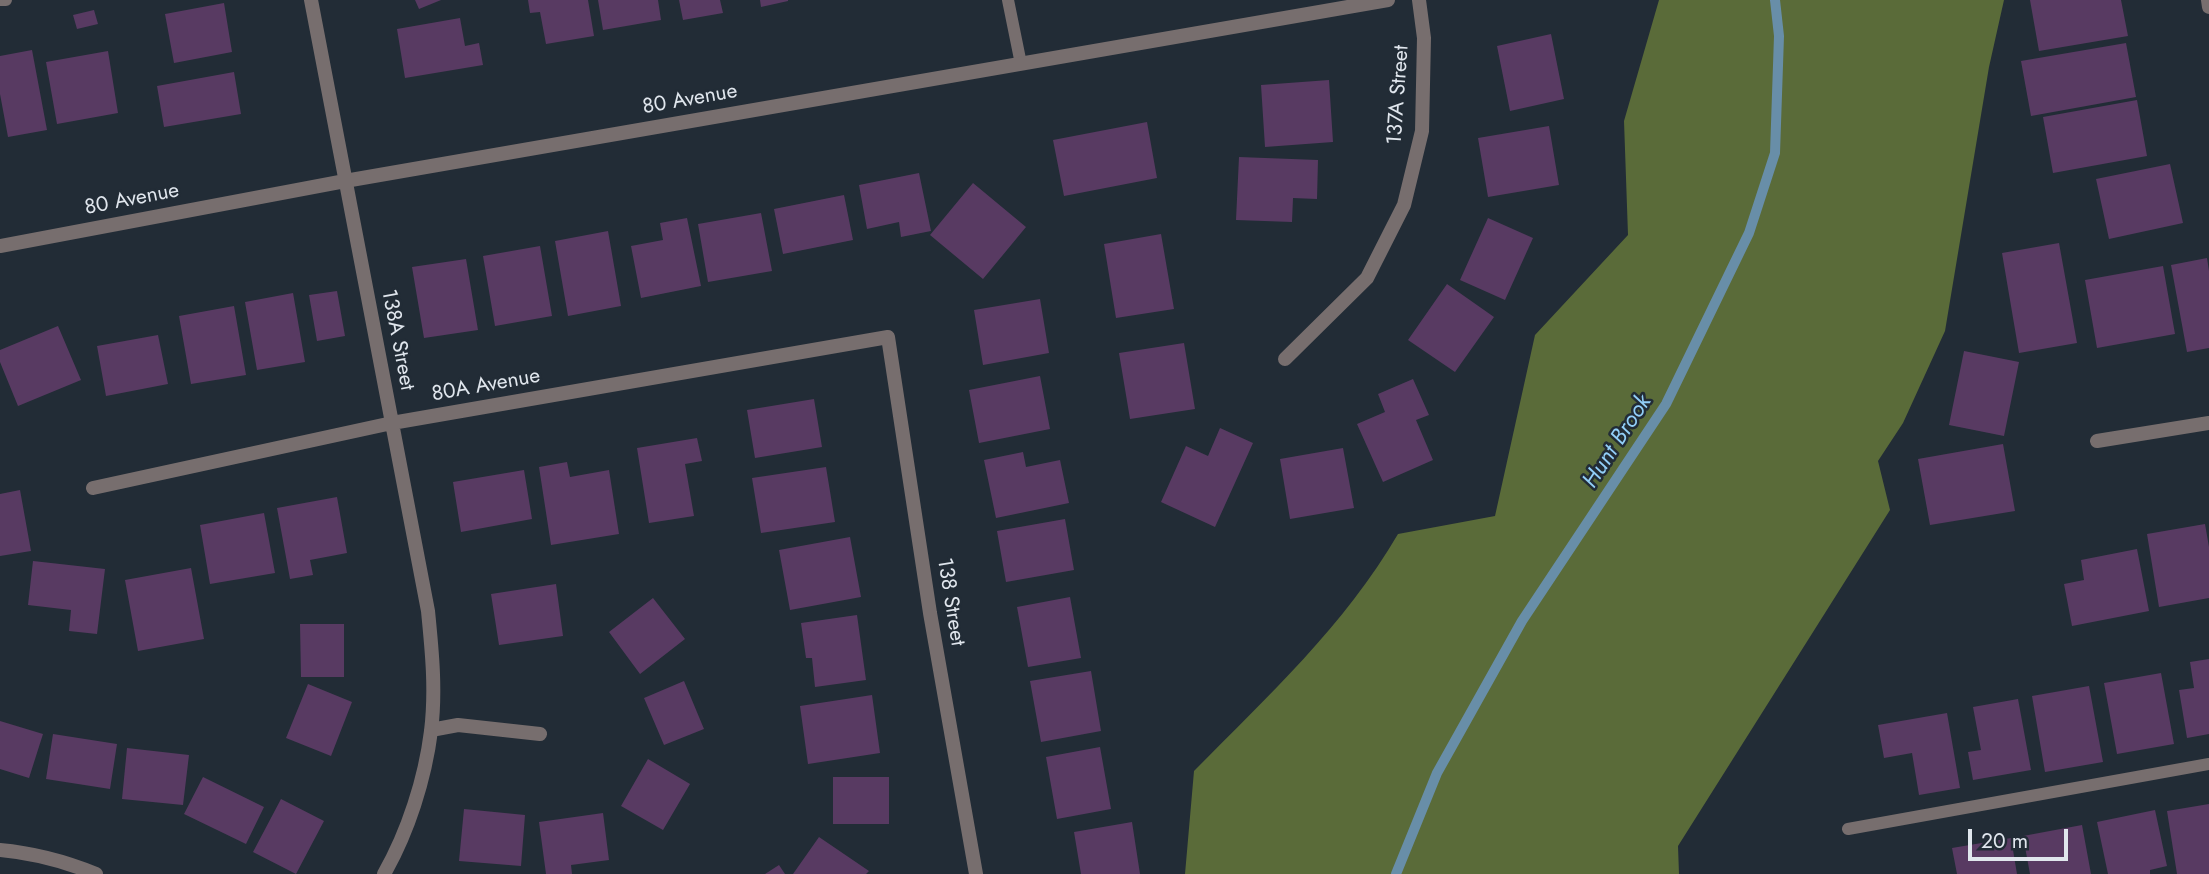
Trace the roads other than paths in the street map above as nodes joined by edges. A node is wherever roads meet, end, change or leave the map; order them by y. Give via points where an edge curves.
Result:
1 (0, 0) edge
2 (6, 0) edge
3 (311, 0) edge
4 (1008, 0) edge
5 (1388, 0) edge
6 (1419, 0) edge
7 (2208, 0) edge
8 (2209, 7) edge
9 (1021, 64) junction
10 (345, 181) junction
11 (0, 246) edge
12 (888, 337) joint
13 (1285, 359) dead end
14 (392, 423) junction
15 (2209, 423) edge
16 (2097, 441) dead end
17 (93, 488) dead end
18 (431, 730) junction
19 (540, 734) dead end
20 (2209, 764) edge
21 (1847, 829) dead end
22 (0, 850) edge
23 (96, 874) edge
24 (383, 874) edge
25 (976, 874) edge

1 - 2 lane
3 - 10 street, 138A Street
4 - 9 lane
5 - 9 street, 80 Avenue
6 - 13 street, 137A Street via 1424,38 1422,131 1404,205 1367,278
7 - 8 street
9 - 10 street, 80 Avenue
10 - 11 street, 80 Avenue
10 - 14 street, 138A Street
12 - 14 street, 80A Avenue
12 - 25 street, 138 Street
14 - 17 street, 80A Avenue
14 - 18 street, 138A Street via 428,611
15 - 16 street
18 - 19 street via 458,725
18 - 24 street, 138A Street via 411,814
20 - 21 lane
22 - 23 street via 25,852

